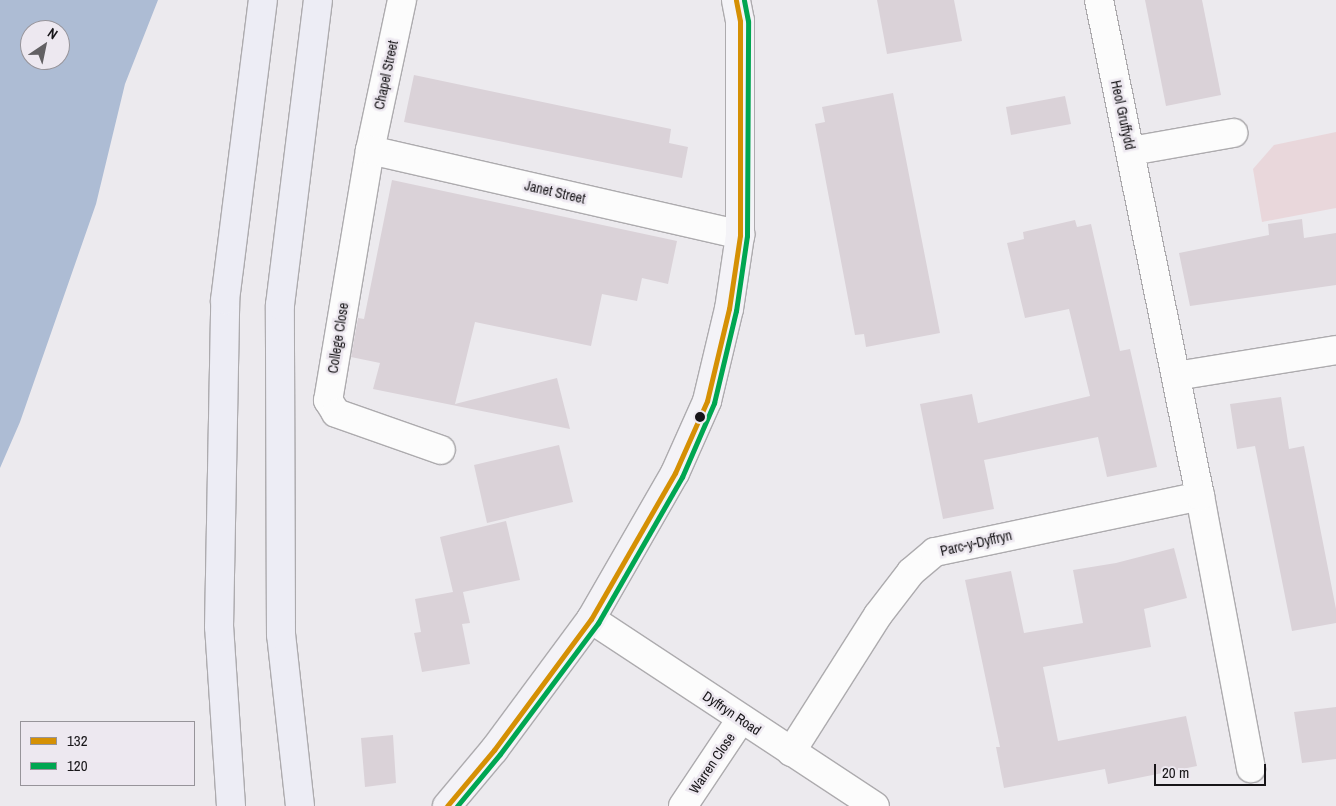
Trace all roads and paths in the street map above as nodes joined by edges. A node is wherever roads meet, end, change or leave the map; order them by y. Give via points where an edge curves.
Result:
1 (263, 0) edge
2 (318, 0) edge
3 (402, 0) edge
4 (736, 0) edge
5 (1099, 0) edge
6 (1233, 133) dead end
7 (370, 150) junction
8 (1131, 151) junction
9 (740, 235) junction
10 (1336, 350) edge
11 (1176, 376) junction
12 (441, 450) dead end
13 (1200, 496) junction
14 (590, 619) junction
15 (741, 719) junction
16 (791, 752) junction
17 (1251, 768) dead end
18 (231, 806) edge
19 (300, 806) edge
20 (448, 806) edge
21 (683, 806) edge
22 (875, 806) edge

1 - 18 highway via 225,300 219,627
2 - 19 highway via 280,305 281,635
3 - 7 street, Chapel Street
4 - 9 main road via 740,21
5 - 8 street, Heol Gruffydd
6 - 8 street
7 - 9 street, Janet Street
7 - 12 street, College Close via 329,405 336,413
8 - 11 street, Heol Gruffydd
9 - 14 main road via 729,309 707,401 674,473
10 - 11 street
11 - 13 street
13 - 16 street, Parc-y-Dyffryn via 935,552 910,572 878,615
13 - 17 street
14 - 15 street, Dyffryn Road
14 - 20 main road via 494,750
15 - 16 street, Dyffryn Road
15 - 21 street, Warren Close
16 - 22 street, Dyffryn Road

